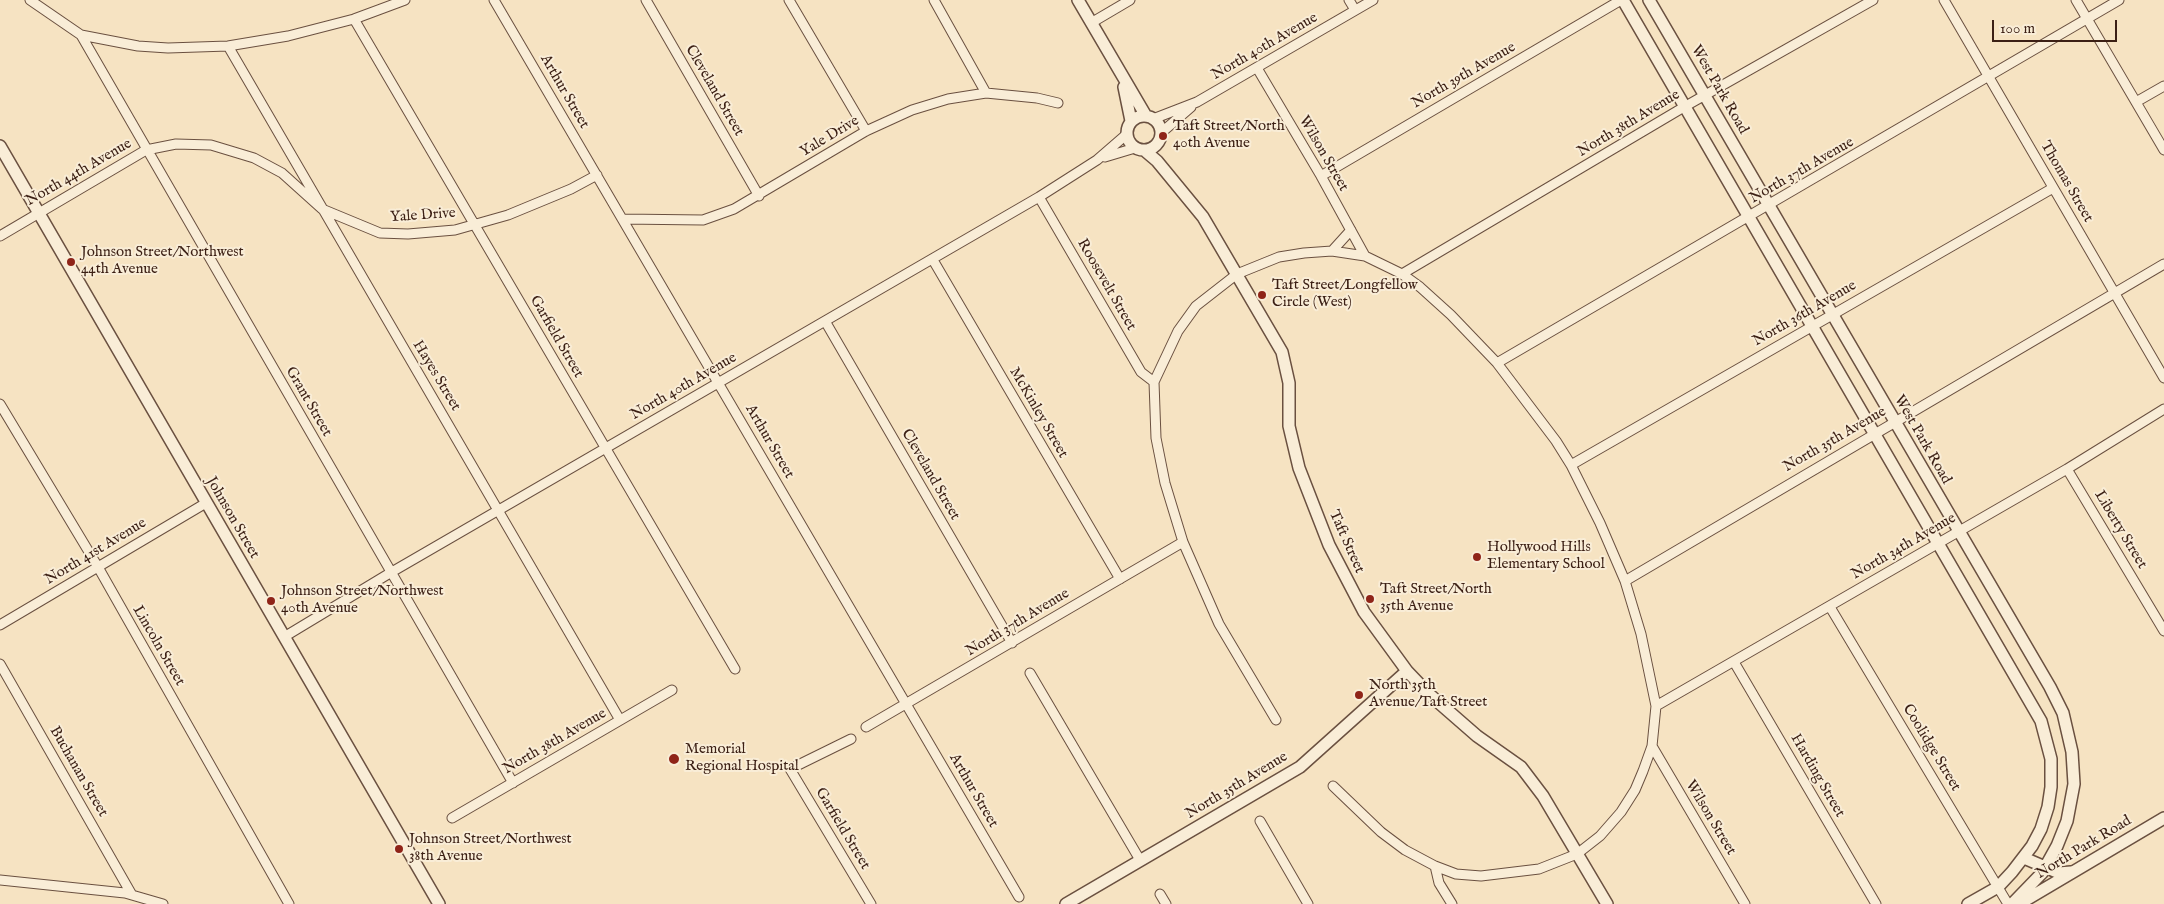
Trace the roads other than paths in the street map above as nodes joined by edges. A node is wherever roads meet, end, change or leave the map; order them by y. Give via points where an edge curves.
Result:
1 (30, 0) edge
2 (405, 0) edge
3 (494, 0) edge
4 (646, 0) edge
5 (789, 0) edge
6 (934, 0) edge
7 (1078, 0) edge
8 (1130, 0) edge
9 (1349, 0) edge
10 (1373, 0) edge
11 (1622, 0) edge
12 (1649, 0) edge
13 (1873, 0) edge
14 (1944, 0) edge
15 (2076, 0) edge
16 (2119, 0) edge
17 (1355, 10) junction
18 (354, 19) junction
19 (2087, 19) junction
20 (1091, 23) junction
21 (81, 35) junction
22 (228, 46) junction
23 (1256, 68) junction
24 (1122, 75) junction
25 (1990, 77) junction
26 (2164, 86) edge
27 (986, 93) junction
28 (1705, 96) junction
29 (1198, 102) junction
30 (2136, 102) junction
31 (1058, 103) dead end
32 (1684, 107) junction
33 (1150, 118) junction
34 (1132, 122) junction
35 (866, 131) junction
36 (1127, 134) junction
37 (1160, 137) junction
38 (0, 146) edge
39 (1140, 149) junction
40 (146, 150) junction
41 (2164, 150) edge
42 (1098, 160) junction
43 (597, 175) junction
44 (1321, 176) junction
45 (2053, 188) junction
46 (1182, 190) junction
47 (759, 196) junction
48 (1039, 197) junction
49 (1769, 206) junction
50 (322, 209) junction
51 (39, 213) junction
52 (1750, 217) junction
53 (623, 219) junction
54 (475, 224) junction
55 (1351, 230) junction
56 (0, 236) edge
57 (1332, 251) junction
58 (1365, 256) junction
59 (933, 260) junction
60 (2164, 264) edge
61 (1237, 274) junction
62 (1402, 274) junction
63 (2115, 294) junction
64 (1832, 314) junction
65 (825, 321) junction
66 (1812, 325) junction
67 (1497, 363) junction
68 (2164, 378) edge
69 (1154, 382) junction
70 (719, 383) junction
71 (0, 404) edge
72 (2164, 409) edge
73 (1895, 422) junction
74 (1876, 433) junction
75 (605, 448) junction
76 (1571, 465) junction
77 (2067, 468) junction
78 (206, 503) junction
79 (499, 510) junction
80 (1958, 531) junction
81 (1183, 542) junction
82 (1939, 542) junction
83 (98, 568) junction
84 (390, 572) junction
85 (1120, 579) junction
86 (1625, 581) junction
87 (1830, 607) junction
88 (0, 625) edge
89 (2164, 631) edge
90 (284, 637) junction
91 (1012, 643) junction
92 (1734, 662) junction
93 (0, 664) edge
94 (735, 669) dead end
95 (1407, 672) junction
96 (1030, 673) dead end
97 (672, 690) dead end
98 (906, 705) junction
99 (1656, 706) junction
100 (620, 720) junction
101 (1276, 720) dead end
102 (866, 728) dead end
103 (850, 739) dead end
104 (1652, 746) junction
105 (513, 782) junction
106 (1333, 786) dead end
107 (452, 818) dead end
108 (2164, 818) edge
109 (1260, 821) dead end
110 (1577, 854) junction
111 (2024, 858) junction
112 (1140, 860) junction
113 (1435, 866) junction
114 (2045, 867) junction
115 (2072, 871) junction
116 (0, 880) edge
117 (1998, 887) junction
118 (129, 894) junction
119 (1160, 894) dead end
120 (1019, 898) dead end
121 (122, 904) edge
122 (163, 904) edge
123 (289, 904) edge
124 (439, 904) edge
125 (871, 904) edge
126 (1066, 904) edge
127 (1166, 904) edge
128 (1308, 904) edge
129 (1452, 904) edge
130 (1607, 904) edge
131 (1745, 904) edge
132 (1876, 904) edge
133 (1968, 904) edge
134 (2008, 904) edge
135 (2012, 904) edge
136 (2019, 904) edge

1 - 21 street
2 - 18 street
3 - 43 street, Arthur Street
4 - 47 street, Cleveland Street
5 - 35 street
6 - 27 street
7 - 20 street
8 - 20 street
9 - 17 street
10 - 17 street, North 40th Avenue
11 - 32 street
11 - 44 street, North 39th Avenue
12 - 28 street, West Park Road
13 - 28 street, North 38th Avenue
14 - 25 street, Thomas Street
15 - 19 street
16 - 19 street, North 37th Avenue
17 - 23 street, North 40th Avenue
18 - 22 street via 293,36
18 - 54 street, Garfield Street
19 - 25 street, North 37th Avenue
19 - 30 street
20 - 24 street
21 - 22 street via 138,46
21 - 40 street, Grant Street
22 - 50 street, Hayes Street
23 - 29 street, North 40th Avenue
23 - 44 street, Wilson Street
24 - 33 street
24 - 34 street
25 - 45 street, Thomas Street
25 - 49 street, North 37th Avenue
26 - 30 street
27 - 31 street, Yale Drive
27 - 35 street, Yale Drive via 948,99 912,110
28 - 32 street, North 38th Avenue
28 - 49 street, West Park Road
29 - 33 street, North 40th Avenue
29 - 37 street, North 40th Avenue
30 - 41 street
32 - 52 street
32 - 62 street, North 38th Avenue
33 - 34 street via 1138,117
33 - 37 street via 1158,124
34 - 36 street
35 - 47 street, Yale Drive
36 - 39 street via 1129,142
36 - 42 street, North 40th Avenue
37 - 39 street via 1152,148
37 - 46 street, Taft Street via 1163,157
38 - 51 street, Johnson Street
39 - 42 street, North 40th Avenue
39 - 46 street, Taft Street
40 - 50 street, Yale Drive via 176,144 211,146 254,158 282,174
40 - 51 street, North 44th Avenue
40 - 84 street, Grant Street
42 - 48 street, North 40th Avenue
43 - 53 street, Arthur Street
43 - 54 street, Yale Drive via 536,204
44 - 55 street, Wilson Street
45 - 63 street, Thomas Street
45 - 64 street, North 36th Avenue
46 - 61 street, Taft Street via 1203,216
47 - 53 street, Yale Drive via 703,220
48 - 59 street, North 40th Avenue
48 - 69 street, Roosevelt Street via 1141,372
49 - 52 street, North 37th Avenue
49 - 64 street, West Park Road
50 - 54 street, Yale Drive via 380,233 456,230
50 - 79 street, Hayes Street
51 - 56 street, North 44th Avenue
51 - 78 street, Johnson Street
52 - 66 street
52 - 67 street, North 37th Avenue
53 - 70 street, Arthur Street
54 - 75 street, Garfield Street
55 - 57 street
55 - 58 street, Wilson Street
57 - 58 street
57 - 61 street via 1279,257
58 - 62 street
59 - 65 street, North 40th Avenue
59 - 85 street, McKinley Street
60 - 63 street, North 35th Avenue
61 - 69 street via 1196,306 1178,331
61 - 95 street, Taft Street via 1274,336 1287,366 1294,447 1329,545 1364,612
62 - 67 street via 1451,315
63 - 68 street, Thomas Street
63 - 73 street, North 35th Avenue
64 - 66 street, North 36th Avenue
64 - 73 street, West Park Road
65 - 70 street, North 40th Avenue
65 - 91 street, Cleveland Street
66 - 74 street
66 - 76 street, North 36th Avenue
67 - 76 street
69 - 81 street via 1156,438 1165,483
70 - 75 street, North 40th Avenue
70 - 98 street, Arthur Street
71 - 83 street, Lincoln Street
72 - 77 street, North 34th Avenue
73 - 74 street, North 35th Avenue
73 - 80 street, West Park Road
74 - 82 street
74 - 86 street, North 35th Avenue
75 - 79 street, North 40th Avenue
75 - 94 street, Garfield Street
76 - 86 street
77 - 80 street, North 34th Avenue
77 - 89 street, Liberty Street
78 - 83 street, North 41st Avenue
78 - 90 street, Johnson Street
79 - 84 street, North 40th Avenue
79 - 100 street, Hayes Street
80 - 82 street, North 34th Avenue
80 - 114 street, West Park Road via 2050,687 2069,733 2073,790 2067,821
81 - 85 street, North 37th Avenue
81 - 101 street via 1219,624
82 - 87 street, North 34th Avenue
82 - 111 street via 2031,700 2048,739 2051,759 2048,807 2041,829
83 - 88 street, North 41st Avenue
83 - 123 street, Lincoln Street
84 - 90 street, North 40th Avenue
84 - 105 street, Grant Street
85 - 91 street, North 37th Avenue
86 - 99 street via 1641,634
87 - 92 street, North 34th Avenue
87 - 117 street, Coolidge Street
90 - 124 street, Johnson Street
91 - 98 street, North 37th Avenue
92 - 99 street, North 34th Avenue
92 - 132 street, Harding Street
93 - 118 street, Buchanan Street
95 - 110 street, Taft Street via 1450,715 1521,767 1543,796
95 - 112 street, North 35th Avenue via 1300,767
96 - 112 street
97 - 100 street, North 38th Avenue
98 - 102 street, North 37th Avenue
98 - 120 street, Arthur Street
99 - 104 street
100 - 105 street, North 38th Avenue
103 - 125 street, Garfield Street via 790,769
104 - 110 street via 1635,790 1621,812 1600,836
104 - 131 street, Wilson Street
105 - 107 street, North 38th Avenue
106 - 113 street via 1381,832
108 - 115 street, North Park Road
109 - 128 street
110 - 113 street via 1539,869 1507,875 1464,875
110 - 130 street, Taft Street
111 - 114 street
111 - 117 street
112 - 126 street, North 35th Avenue
113 - 129 street via 1439,882
114 - 115 street via 2059,873
114 - 135 street, West Park Road
115 - 136 street, North Park Road
116 - 118 street
117 - 133 street
117 - 134 street, Coolidge Street
118 - 121 street
118 - 122 street
119 - 127 street

